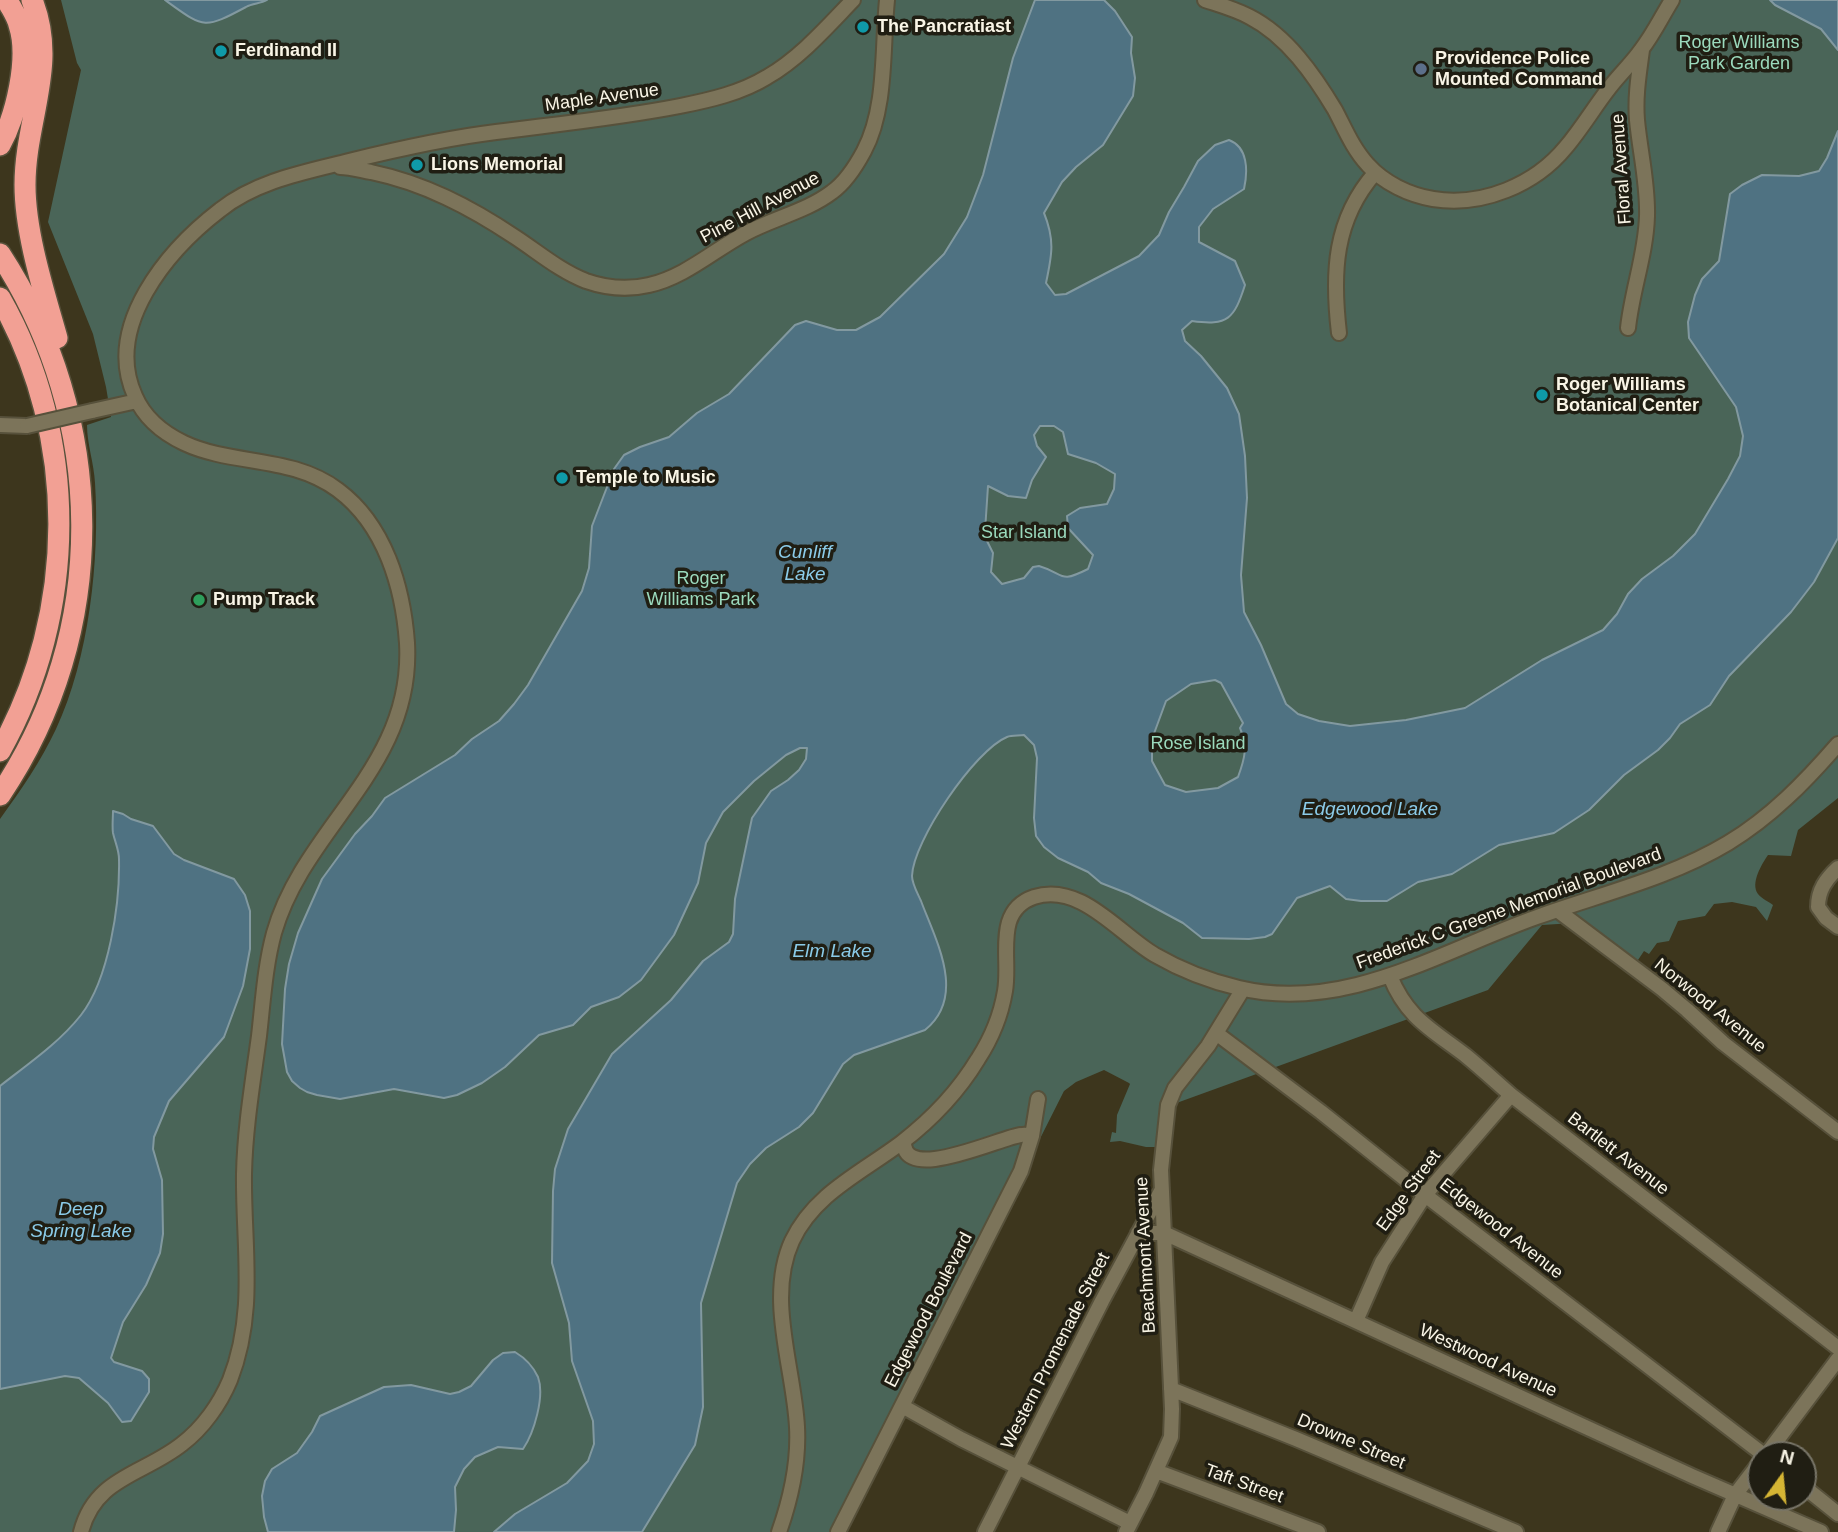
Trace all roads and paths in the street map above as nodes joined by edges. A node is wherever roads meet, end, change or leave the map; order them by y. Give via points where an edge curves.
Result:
1 (7, 0) edge
2 (32, 0) edge
3 (853, 0) edge
4 (887, 0) edge
5 (1205, 0) edge
6 (1672, 0) edge
7 (1642, 49) junction
8 (0, 145) edge
9 (325, 167) junction
10 (1375, 173) junction
11 (0, 254) edge
12 (0, 298) edge
13 (1628, 328) dead end
14 (1339, 332) dead end
15 (137, 401) junction
16 (69, 413) junction
17 (0, 425) edge
18 (1838, 744) edge
19 (0, 751) edge
20 (0, 795) edge
21 (1838, 868) edge
22 (1557, 910) junction
23 (1838, 927) edge
24 (1390, 976) junction
25 (1243, 989) junction
26 (1216, 1033) junction
27 (1511, 1095) junction
28 (1038, 1099) dead end
29 (1838, 1132) edge
30 (1032, 1136) junction
31 (904, 1141) junction
32 (1162, 1189) junction
33 (1425, 1195) junction
34 (1138, 1233) junction
35 (1164, 1233) junction
36 (1356, 1321) junction
37 (1838, 1348) edge
38 (1838, 1359) edge
39 (1171, 1389) junction
40 (902, 1406) junction
41 (1747, 1441) edge
42 (1776, 1441) edge
43 (1018, 1466) junction
44 (1156, 1471) junction
45 (1747, 1479) edge
46 (1735, 1495) junction
47 (1817, 1497) edge
48 (1838, 1514) edge
49 (1128, 1527) edge
50 (840, 1528) edge
51 (81, 1532) edge
52 (779, 1532) edge
53 (856, 1532) edge
54 (985, 1532) edge
55 (1318, 1532) edge
56 (1516, 1532) edge
57 (1718, 1532) edge
58 (1821, 1532) edge

1 - 8 highway via 22,35 22,69
2 - 16 highway via 40,24 43,60 28,149 26,197
3 - 9 street, Maple Avenue via 781,69 730,94 630,115 442,140
4 - 9 street, Pine Hill Avenue via 876,118 864,151 845,180 824,197 748,232 660,282 629,288 587,281 471,209 429,189 354,168
5 - 10 street via 1251,17 1285,44 1319,86
6 - 7 street
7 - 10 street via 1558,156 1515,186 1471,200 1442,200 1415,195
7 - 13 street, Floral Avenue via 1637,117 1647,220
9 - 15 street via 240,196 209,218 169,259 145,292 127,341 128,376
10 - 14 street via 1353,205 1339,249 1335,288
11 - 16 highway via 42,331
12 - 19 highway via 42,400 55,462 59,523 55,586 43,647
15 - 17 street, bridge via 27,426
15 - 51 street via 157,426 187,444 302,472 328,483 357,507 379,538 394,573 405,627 407,670 398,716 381,753 294,884 271,947 246,1144 246,1310 229,1382 190,1438 98,1497
16 - 20 highway via 82,523 75,611 48,704
18 - 22 street, Frederick C Greene Memorial Boulevard via 1784,802 1700,859
21 - 23 street via 1824,884 1818,907
22 - 24 street, Frederick C Greene Memorial Boulevard
22 - 29 street, Norwood Avenue
24 - 25 street, Frederick C Greene Memorial Boulevard via 1311,993
24 - 27 street, Bartlett Avenue via 1416,1018
25 - 26 street, Beachmont Avenue
25 - 31 street, Frederick C Greene Memorial Boulevard via 1154,955 1078,900 1052,894 1029,899 1008,921 1005,990 984,1049 949,1099
26 - 32 street, Beachmont Avenue via 1169,1098
26 - 33 street, Edgewood Avenue
27 - 33 street, Edge Street
27 - 37 street, Bartlett Avenue
28 - 30 street, Edgewood Boulevard
30 - 31 street via 927,1160 906,1153
30 - 40 street, Edgewood Boulevard via 1021,1171
31 - 52 street, Frederick C Greene Memorial Boulevard via 820,1200 787,1254 781,1305 797,1443 792,1490
32 - 34 street, Western Promenade Street
32 - 35 street, Beachmont Avenue
33 - 36 street, Edge Street via 1382,1262
33 - 41 street, Edgewood Avenue
34 - 35 street, Westwood Avenue
34 - 43 street, Western Promenade Street
35 - 36 street, Westwood Avenue
35 - 39 street, Beachmont Avenue
36 - 46 street, Westwood Avenue
38 - 42 street
39 - 44 street, Beachmont Avenue via 1171,1437
39 - 56 street, Drowne Street
40 - 43 street
40 - 50 street, Edgewood Boulevard
43 - 49 street
43 - 54 street, Western Promenade Street
44 - 49 street, Beachmont Avenue
44 - 55 street, Taft Street
45 - 46 street
46 - 57 street
46 - 58 street, Westwood Avenue
47 - 48 street
50 - 53 street

